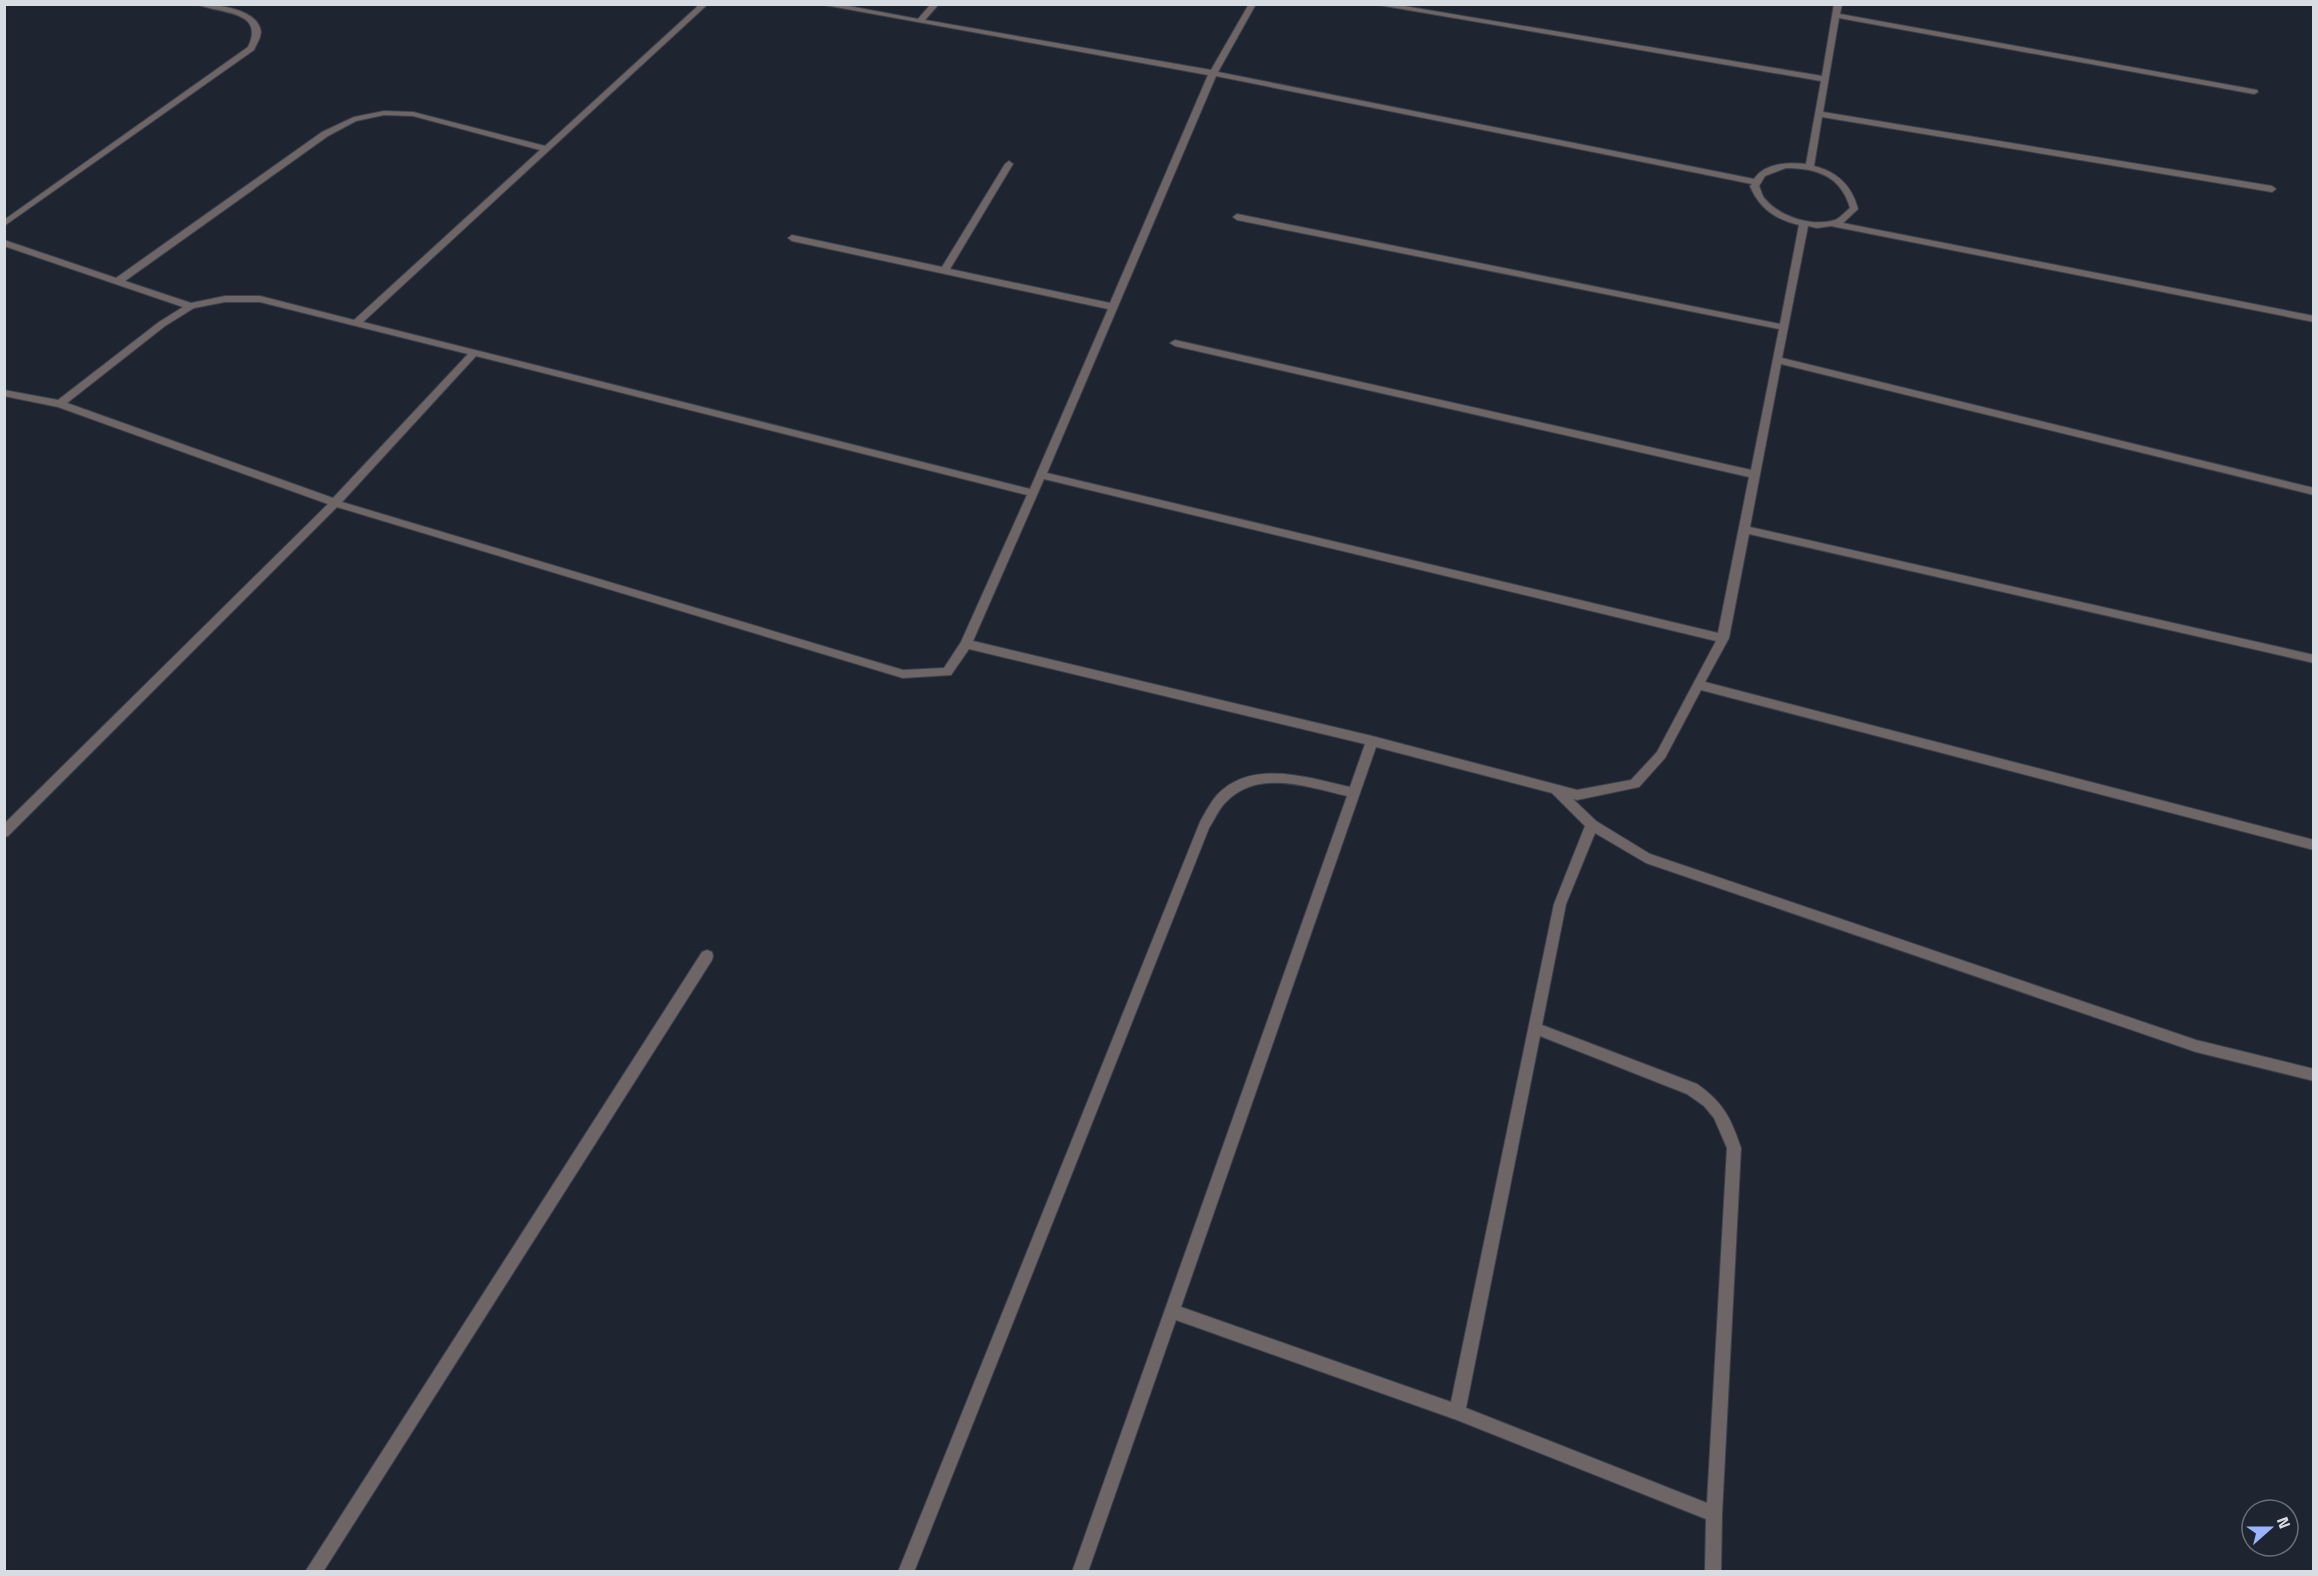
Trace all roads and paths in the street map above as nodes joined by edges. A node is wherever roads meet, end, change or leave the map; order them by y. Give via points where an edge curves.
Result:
1 (200, 4) edge
2 (705, 4) edge
3 (822, 4) edge
4 (936, 4) edge
5 (1253, 4) edge
6 (1376, 4) edge
7 (1838, 4) edge
8 (1836, 15) junction
9 (920, 21) junction
10 (1213, 74) junction
11 (1823, 79) junction
12 (2254, 92) dead end
13 (1818, 114) junction
14 (546, 149) junction
15 (1010, 164) dead end
16 (1810, 166) junction
17 (1754, 182) junction
18 (2272, 189) dead end
19 (1237, 217) dead end
20 (1830, 223) junction
21 (4, 224) edge
22 (1804, 224) junction
23 (792, 238) dead end
24 (4, 243) edge
25 (944, 271) junction
26 (118, 281) junction
27 (191, 306) junction
28 (1113, 307) junction
29 (2313, 319) edge
30 (357, 322) junction
31 (1782, 327) junction
32 (1175, 343) dead end
33 (474, 352) junction
34 (1776, 360) junction
35 (4, 393) edge
36 (60, 404) junction
37 (1754, 474) junction
38 (1041, 475) junction
39 (2313, 492) edge
40 (1033, 493) junction
41 (334, 504) junction
42 (1744, 529) junction
43 (1723, 638) junction
44 (966, 644) junction
45 (2313, 659) edge
46 (1699, 686) junction
47 (1372, 741) junction
48 (1555, 789) junction
49 (1354, 794) junction
50 (1592, 825) junction
51 (4, 832) edge
52 (2313, 845) edge
53 (707, 956) dead end
54 (1535, 1028) junction
55 (2313, 1075) edge
56 (1172, 1311) junction
57 (1457, 1412) junction
58 (1714, 1515) junction
59 (313, 1572) edge
60 (906, 1572) edge
61 (1080, 1572) edge
62 (1713, 1572) edge

1 - 21 street via 251,19 258,27 258,37 251,48
2 - 14 street
3 - 9 street
4 - 9 street
5 - 10 street
6 - 11 street
7 - 8 street
8 - 11 street
8 - 12 street
9 - 10 street
10 - 17 street
10 - 28 street
11 - 13 street
13 - 16 street
13 - 18 street
14 - 26 street via 413,114 384,113 354,119 325,134
14 - 30 street
15 - 25 street
16 - 17 street via 1776,167
16 - 20 street via 1836,178 1852,197 1854,208 1850,215
17 - 22 street via 1754,190 1772,211
19 - 31 street
20 - 22 street
20 - 29 street
22 - 31 street
23 - 25 street
24 - 26 street
25 - 28 street
26 - 27 street
27 - 30 street via 225,298 260,299
27 - 36 street
28 - 38 street
30 - 33 street
31 - 34 street
32 - 37 street
33 - 40 street
33 - 41 street
34 - 37 street
34 - 39 street
35 - 36 street
36 - 41 street
37 - 42 street
38 - 40 street
38 - 43 street
40 - 44 street
41 - 44 street via 903,674 947,672
41 - 51 street
42 - 43 street
42 - 45 street
43 - 46 street
44 - 47 street
46 - 48 street via 1661,755 1635,784 1577,795
46 - 52 street
47 - 48 street
47 - 49 street
48 - 50 street
49 - 56 street
49 - 60 street via 1273,776 1246,782 1223,797 1204,826
50 - 54 street via 1560,904
50 - 55 street via 1646,858 2196,1046
53 - 59 street
54 - 57 street
54 - 58 street via 1692,1089 1712,1102 1726,1123 1734,1148
56 - 57 street
56 - 61 street
57 - 58 street
58 - 62 street

